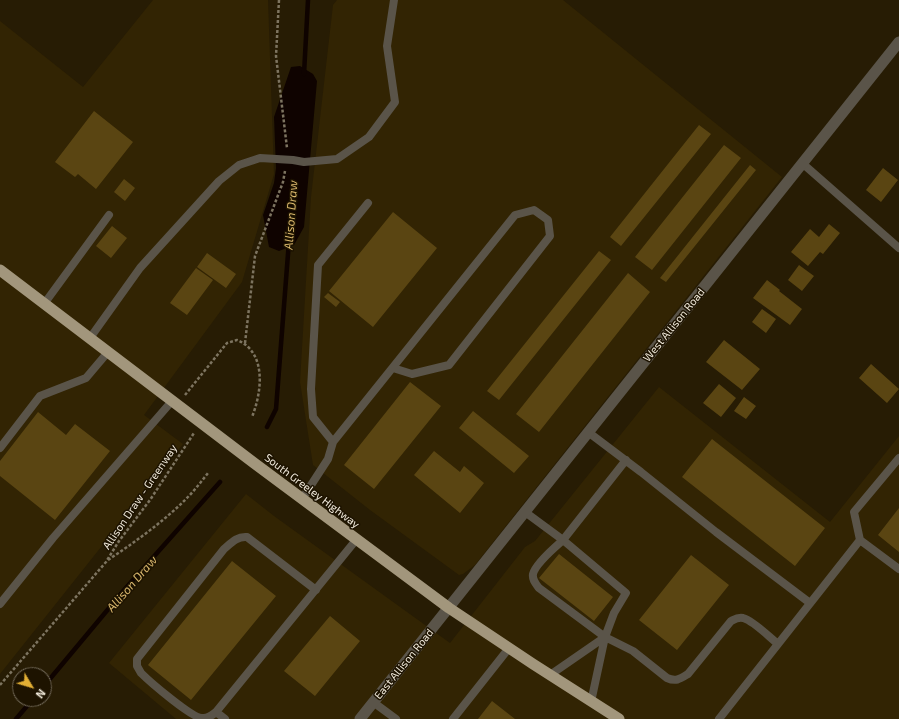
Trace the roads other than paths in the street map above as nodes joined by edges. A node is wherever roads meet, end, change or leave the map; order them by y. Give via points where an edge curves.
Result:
1 (394, 0) edge
2 (899, 42) edge
3 (802, 163) junction
4 (368, 203) dead end
5 (109, 215) dead end
6 (899, 248) edge
7 (0, 270) edge
8 (44, 304) junction
9 (90, 338) junction
10 (108, 352) junction
11 (393, 368) junction
12 (175, 403) junction
13 (588, 432) junction
14 (333, 442) junction
15 (0, 448) edge
16 (899, 458) edge
17 (626, 460) junction
18 (302, 499) junction
19 (525, 512) junction
20 (356, 540) junction
21 (563, 540) junction
22 (860, 540) junction
23 (899, 569) edge
24 (316, 590) junction
25 (810, 603) junction
26 (0, 604) edge
27 (448, 608) junction
28 (605, 637) junction
29 (778, 644) junction
30 (509, 648) junction
31 (550, 675) junction
32 (373, 702) junction
33 (591, 702) junction
34 (216, 712) junction
35 (225, 719) edge
36 (360, 719) edge
37 (396, 719) edge
38 (452, 719) edge
39 (619, 719) edge
40 (719, 719) edge

1 - 9 lane via 387,46 395,102 369,137 337,159 304,162 260,158 239,165 219,182 140,268
2 - 3 street, West Allison Road
3 - 6 lane
3 - 13 street, West Allison Road
4 - 14 lane via 318,266 311,389 313,416
5 - 8 lane
7 - 8 highway, South Greeley Highway
8 - 9 highway, South Greeley Highway
9 - 10 highway, South Greeley Highway
10 - 12 highway, South Greeley Highway
10 - 15 lane via 86,378 40,396
11 - 11 lane via 412,374 448,364 550,236 548,220 534,210 515,215
11 - 14 lane
12 - 18 highway, South Greeley Highway
12 - 26 lane via 54,538
13 - 17 lane
13 - 19 street, West Allison Road
14 - 18 lane via 328,459
16 - 22 lane via 854,512
17 - 21 lane
17 - 25 lane
18 - 20 highway, South Greeley Highway
19 - 21 lane
19 - 27 street, West Allison Road
20 - 24 lane
20 - 27 highway, South Greeley Highway
21 - 28 lane via 626,593 614,613
21 - 28 lane via 538,565 533,574 534,582
22 - 23 lane
22 - 25 lane
24 - 34 lane
24 - 34 lane via 247,536 236,539 224,549 136,659 141,673 191,713 203,719
25 - 29 lane
27 - 30 highway, South Greeley Highway
27 - 32 street, East Allison Road
28 - 29 lane via 633,651 667,678 674,680 688,674 736,618 749,621
28 - 31 lane
28 - 33 lane
29 - 40 lane
30 - 31 highway, South Greeley Highway
30 - 38 lane
31 - 33 highway, South Greeley Highway
32 - 36 street, East Allison Road
32 - 37 lane
33 - 39 highway, South Greeley Highway
34 - 35 lane

